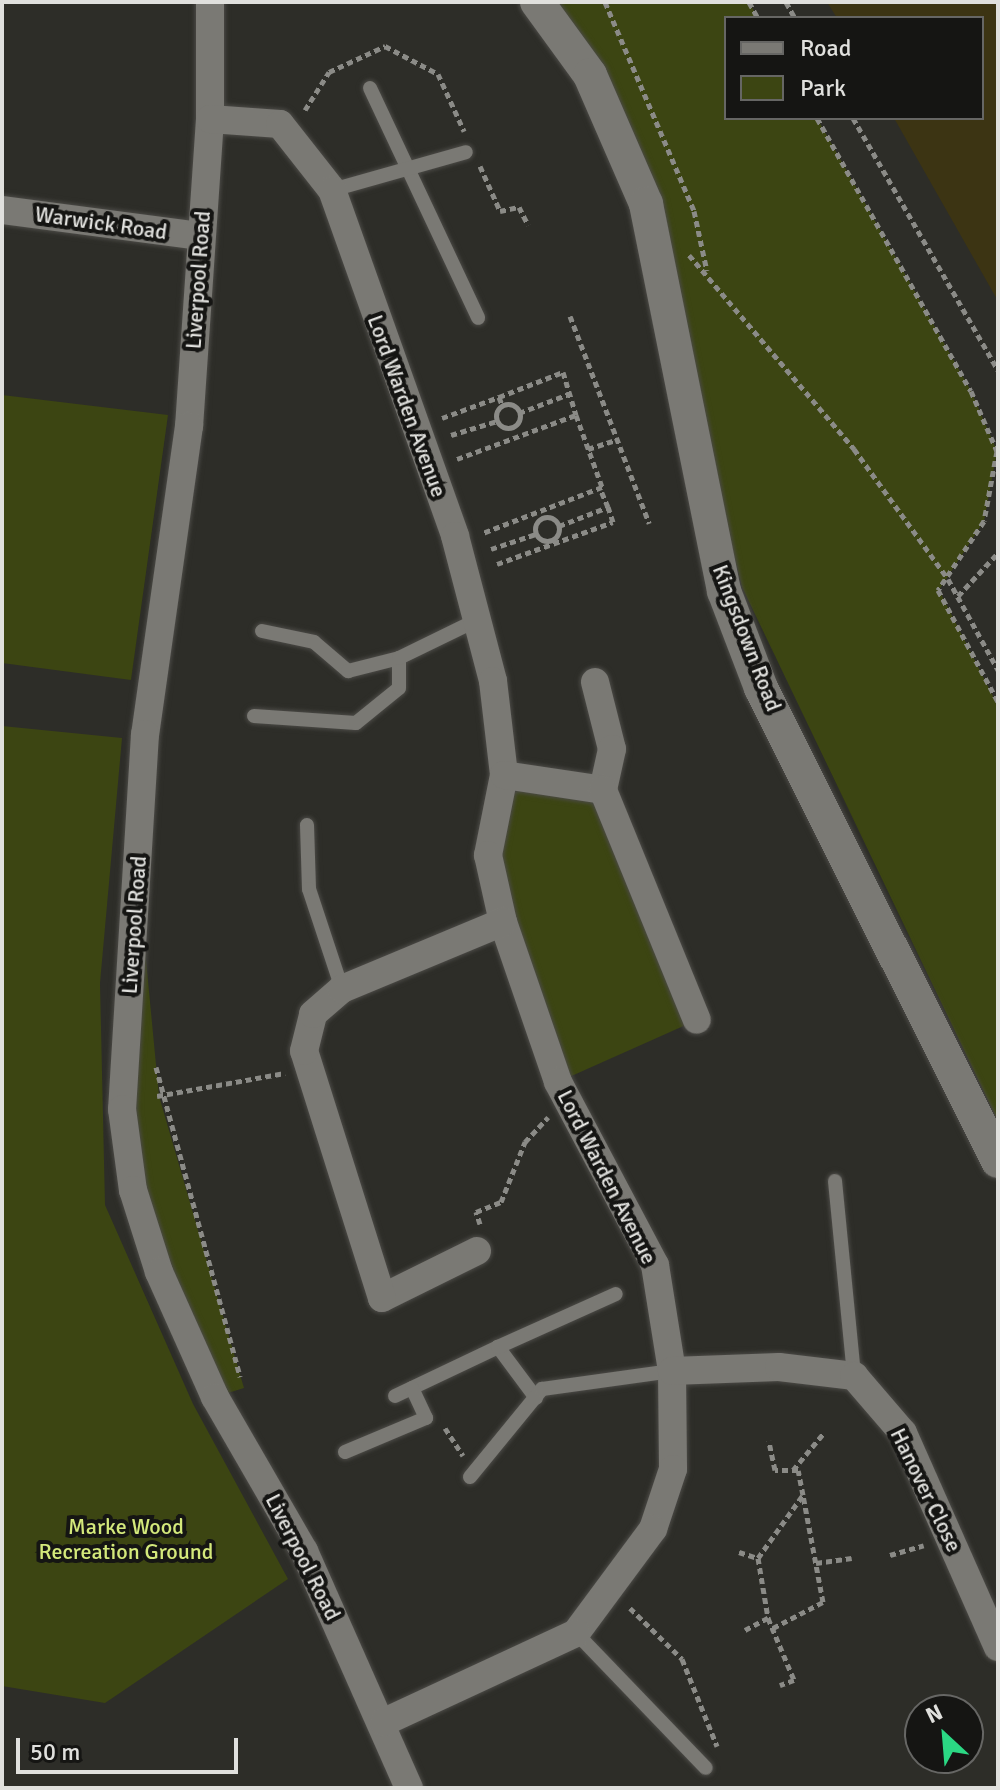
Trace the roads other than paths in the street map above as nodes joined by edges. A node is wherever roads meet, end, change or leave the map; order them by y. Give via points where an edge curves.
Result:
1 (210, 2) edge
2 (537, 2) edge
3 (370, 88) dead end
4 (210, 119) junction
5 (470, 150) road end
6 (409, 173) junction
7 (332, 190) junction
8 (2, 210) edge
9 (200, 236) junction
10 (478, 318) dead end
11 (477, 620) junction
12 (262, 631) dead end
13 (399, 658) junction
14 (595, 682) dead end
15 (254, 716) dead end
16 (504, 775) junction
17 (603, 790) junction
18 (307, 825) dead end
19 (503, 922) junction
20 (342, 989) junction
21 (697, 1020) dead end
22 (998, 1161) edge
23 (835, 1181) dead end
24 (477, 1251) road end
25 (616, 1294) dead end
26 (498, 1347) junction
27 (672, 1371) junction
28 (854, 1376) junction
29 (412, 1388) junction
30 (395, 1396) dead end
31 (536, 1398) junction
32 (345, 1452) dead end
33 (474, 1473) road end
34 (576, 1633) junction
35 (998, 1647) edge
36 (384, 1722) junction
37 (706, 1768) dead end
38 (409, 1788) edge

1 - 4 street, Liverpool Road
2 - 22 street, Kingsdown Road via 590,75 646,204 717,563 761,688
3 - 6 lane
4 - 7 street, Lord Warden Avenue via 280,124
4 - 9 street, Liverpool Road
5 - 6 lane
6 - 7 lane
6 - 10 lane
7 - 11 street, Lord Warden Avenue via 457,543
8 - 9 street, Warwick Road
9 - 36 street, Liverpool Road via 189,426 145,734 122,1109 133,1190 159,1272 215,1397 304,1551
11 - 13 lane
11 - 16 street, Lord Warden Avenue via 493,681
12 - 13 lane via 314,642 348,671
13 - 15 lane via 399,688 356,723
14 - 17 street via 612,749
16 - 17 street
16 - 19 street, Lord Warden Avenue via 488,855
17 - 21 street
18 - 20 lane via 309,889
19 - 20 street
19 - 27 street, Lord Warden Avenue via 577,1121 655,1265
20 - 24 street via 313,1014 305,1070 382,1298
23 - 28 lane
25 - 26 lane
26 - 29 lane
26 - 31 lane
27 - 28 street via 779,1367
27 - 31 lane via 542,1389
27 - 34 street, Lord Warden Avenue via 673,1469 653,1529
28 - 35 street, Hanover Close via 903,1433
29 - 30 lane
29 - 32 lane via 426,1418
31 - 33 lane
34 - 36 street, Lord Warden Avenue
34 - 37 lane
36 - 38 street, Liverpool Road

